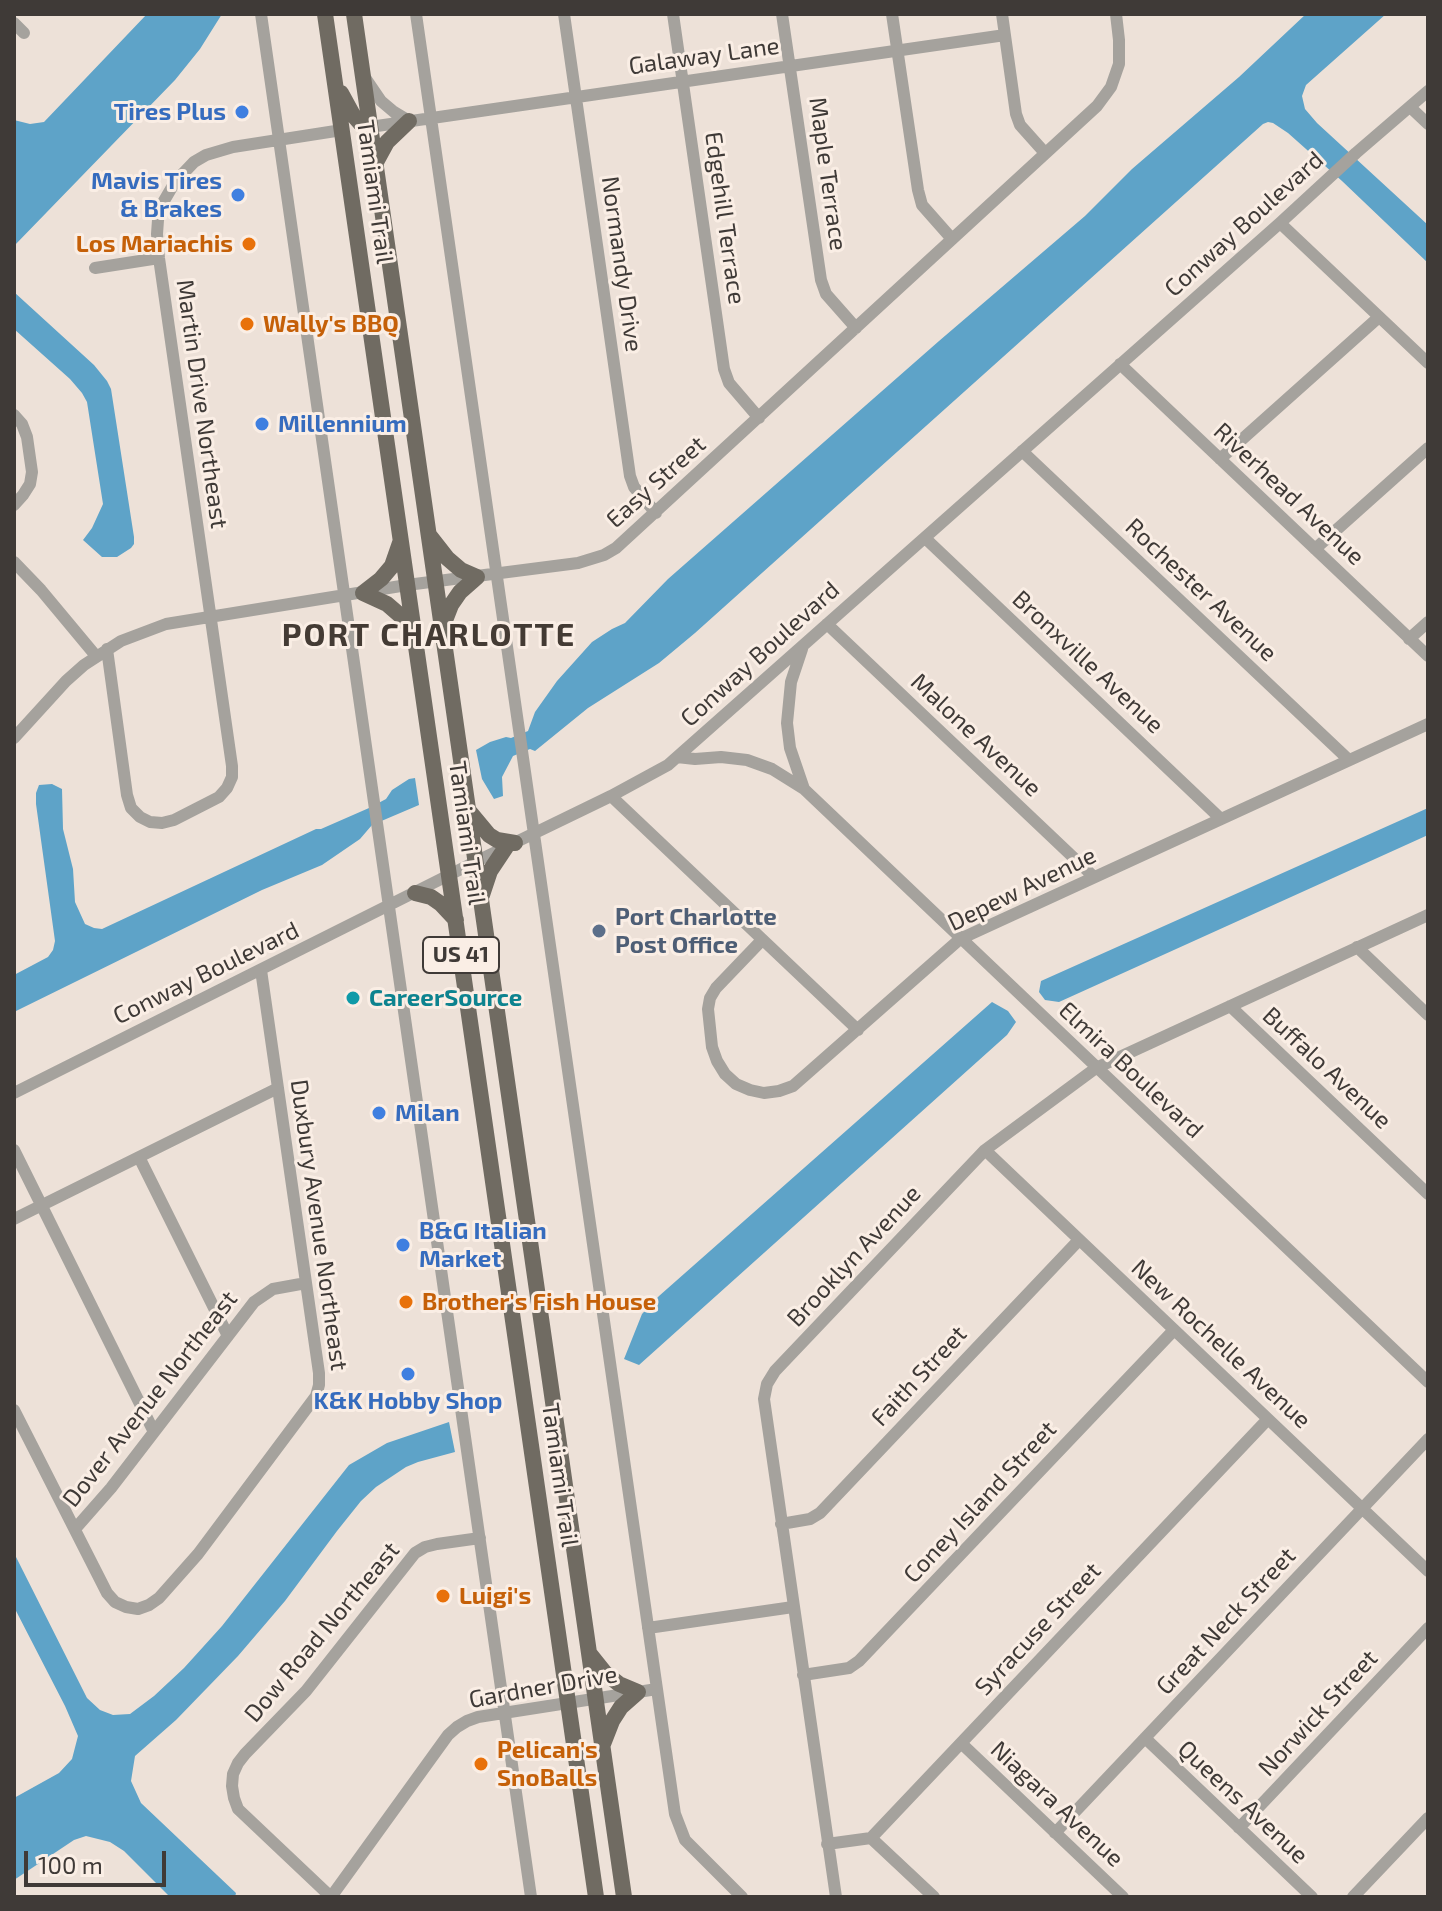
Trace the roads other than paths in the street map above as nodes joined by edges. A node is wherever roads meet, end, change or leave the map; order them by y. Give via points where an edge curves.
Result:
1 (261, 14) edge
2 (325, 14) edge
3 (354, 14) edge
4 (416, 14) edge
5 (564, 14) edge
6 (673, 14) edge
7 (782, 14) edge
8 (892, 14) edge
9 (1002, 14) edge
10 (1116, 14) edge
11 (14, 23) edge
12 (24, 33) dead end
13 (1005, 35) junction
14 (897, 50) junction
15 (790, 66) junction
16 (363, 74) junction
17 (335, 81) junction
18 (683, 81) junction
19 (1428, 91) edge
20 (575, 97) junction
21 (1410, 107) junction
22 (431, 117) junction
23 (409, 121) junction
24 (1428, 124) edge
25 (370, 127) junction
26 (342, 130) junction
27 (279, 140) junction
28 (1045, 153) junction
29 (375, 164) junction
30 (1280, 223) junction
31 (952, 239) junction
32 (159, 258) junction
33 (95, 268) dead end
34 (1379, 317) junction
35 (856, 328) junction
36 (1428, 363) edge
37 (1120, 364) junction
38 (14, 415) edge
39 (759, 418) junction
40 (1428, 448) edge
41 (1022, 451) junction
42 (1220, 459) junction
43 (14, 505) edge
44 (656, 513) junction
45 (428, 534) junction
46 (925, 538) junction
47 (401, 541) junction
48 (1315, 549) junction
49 (14, 562) edge
50 (498, 574) junction
51 (477, 577) junction
52 (435, 582) junction
53 (407, 585) junction
54 (363, 593) junction
55 (344, 597) junction
56 (211, 617) junction
57 (1428, 622) edge
58 (827, 624) junction
59 (441, 629) junction
60 (414, 634) junction
61 (1409, 639) junction
62 (803, 645) junction
63 (102, 653) junction
64 (1428, 656) edge
65 (1428, 724) edge
66 (14, 738) edge
67 (677, 757) junction
68 (1349, 760) junction
69 (804, 789) junction
70 (611, 796) junction
71 (467, 808) junction
72 (1221, 819) junction
73 (534, 834) junction
74 (510, 845) junction
75 (475, 862) junction
76 (449, 875) junction
77 (1094, 877) junction
78 (415, 893) junction
79 (480, 900) junction
80 (389, 906) junction
81 (1428, 915) edge
82 (456, 920) junction
83 (960, 939) junction
84 (762, 940) junction
85 (1357, 947) junction
86 (261, 970) junction
87 (1230, 1006) junction
88 (1428, 1015) edge
89 (858, 1030) junction
90 (1096, 1068) junction
91 (278, 1088) junction
92 (14, 1093) edge
93 (14, 1150) edge
94 (985, 1150) junction
95 (139, 1157) junction
96 (1428, 1194) edge
97 (42, 1205) junction
98 (14, 1219) edge
99 (1079, 1240) junction
100 (306, 1283) junction
101 (1174, 1330) junction
102 (228, 1336) junction
103 (1428, 1382) edge
104 (14, 1410) edge
105 (1268, 1419) junction
106 (154, 1432) junction
107 (1428, 1439) edge
108 (1362, 1508) junction
109 (781, 1524) junction
110 (75, 1529) junction
111 (480, 1538) junction
112 (1428, 1571) edge
113 (793, 1607) junction
114 (648, 1628) junction
115 (1428, 1628) edge
116 (589, 1653) junction
117 (803, 1675) junction
118 (657, 1689) junction
119 (638, 1692) junction
120 (596, 1699) junction
121 (568, 1703) junction
122 (505, 1714) junction
123 (1145, 1738) junction
124 (961, 1743) junction
125 (602, 1746) junction
126 (1428, 1818) edge
127 (1239, 1828) junction
128 (1055, 1833) junction
129 (871, 1838) junction
130 (827, 1844) junction
131 (331, 1897) edge
132 (531, 1897) edge
133 (596, 1897) edge
134 (624, 1897) edge
135 (742, 1897) edge
136 (836, 1897) edge
137 (934, 1897) edge
138 (1123, 1897) edge
139 (1312, 1897) edge
140 (1353, 1897) edge

1 - 27 street
2 - 17 main road, Tamiami Trail / US 41
3 - 16 main road, Tamiami Trail / US 41
4 - 22 street
5 - 20 street, Normandy Drive
6 - 18 street, Edgehill Terrace
7 - 15 street, Maple Terrace
8 - 14 street
9 - 13 street
10 - 28 street, Easy Street via 1120,52 1111,87
11 - 12 street
13 - 14 street, Galaway Lane
13 - 28 street via 1016,114
14 - 15 street, Galaway Lane
14 - 31 street via 922,205
15 - 18 street, Galaway Lane
15 - 35 street, Maple Terrace via 821,280 826,294
16 - 23 street via 381,101
16 - 25 main road, Tamiami Trail / US 41
17 - 25 main road via 353,115
17 - 26 main road, Tamiami Trail / US 41
18 - 20 street, Galaway Lane
18 - 39 street, Edgehill Terrace via 724,369 729,383
19 - 21 street, Conway Boulevard
20 - 22 street, Galaway Lane
20 - 44 street, Normandy Drive via 630,476
21 - 24 street
21 - 30 street, Conway Boulevard
22 - 23 street, Galaway Lane
22 - 50 street
23 - 25 street, Galaway Lane
23 - 29 main road via 387,142
25 - 29 main road, Tamiami Trail / US 41
26 - 27 street, Martin Drive Northeast
26 - 47 main road, Tamiami Trail / US 41
27 - 32 street, Martin Drive Northeast via 219,150 184,171 161,206
27 - 55 street
28 - 31 street, Easy Street
29 - 45 main road, Tamiami Trail / US 41
30 - 34 street
30 - 37 street, Conway Boulevard
31 - 35 street, Easy Street
32 - 33 street
32 - 56 street, Martin Drive Northeast
34 - 36 street
34 - 42 street
35 - 39 street, Easy Street
37 - 41 street, Conway Boulevard
37 - 42 street, Riverhead Avenue
38 - 43 street via 27,437 32,472
39 - 44 street, Easy Street
40 - 48 street
41 - 46 street, Conway Boulevard
41 - 68 street, Rochester Avenue
42 - 48 street, Riverhead Avenue
44 - 50 street, Easy Street via 604,555
45 - 51 main road via 447,558
45 - 52 main road, Tamiami Trail / US 41
46 - 58 street, Conway Boulevard
46 - 72 street, Bronxville Avenue
47 - 53 main road, Tamiami Trail / US 41
47 - 54 main road via 392,566
48 - 61 street, Riverhead Avenue
49 - 63 street
50 - 51 street, Easy Street
50 - 73 street
51 - 52 street, Easy Street
51 - 59 main road via 451,605
52 - 53 street, Easy Street
52 - 59 main road, Tamiami Trail / US 41
53 - 54 street, Easy Street
53 - 60 main road, Tamiami Trail / US 41
54 - 55 street, Easy Street
54 - 60 main road via 387,604
55 - 56 street, Easy Street
55 - 80 street
56 - 63 street, Easy Street via 166,624
56 - 63 street, Martin Drive Northeast via 232,777 219,797 174,820 150,822 131,808
57 - 61 street
58 - 62 street, Conway Boulevard
58 - 77 street, Malone Avenue
59 - 71 main road, Tamiami Trail / US 41
60 - 76 main road, Tamiami Trail / US 41
61 - 64 street, Riverhead Avenue
62 - 67 street, Conway Boulevard
62 - 69 street, Elmira Boulevard via 791,682 787,723
63 - 66 street, Easy Street via 66,681
65 - 68 street, Depew Avenue
67 - 69 street, Elmira Boulevard via 747,760
67 - 70 street, Conway Boulevard
68 - 72 street, Depew Avenue
69 - 83 street, Elmira Boulevard
70 - 73 street, Conway Boulevard
70 - 84 street
71 - 74 main road via 489,835
71 - 75 main road, Tamiami Trail / US 41
72 - 77 street, Depew Avenue
73 - 74 street, Conway Boulevard
73 - 114 street
74 - 75 street, Conway Boulevard
74 - 79 main road via 490,871
75 - 76 street, Conway Boulevard
75 - 79 main road, Tamiami Trail / US 41
76 - 78 street, Conway Boulevard
76 - 82 main road, Tamiami Trail / US 41
77 - 83 street, Depew Avenue
78 - 80 street, Conway Boulevard
78 - 82 main road via 431,897
79 - 116 main road, Tamiami Trail / US 41
80 - 86 street, Conway Boulevard
80 - 111 street
81 - 85 street, Brooklyn Avenue
82 - 121 main road, Tamiami Trail / US 41
83 - 89 street, Depew Avenue
83 - 90 street, Elmira Boulevard
84 - 89 street
84 - 89 street, Depew Avenue via 710,998 712,1047 725,1074 750,1090 779,1091 793,1086
85 - 87 street, Brooklyn Avenue
85 - 88 street
86 - 91 street, Duxbury Avenue Northeast
86 - 92 street, Conway Boulevard
87 - 90 street, Brooklyn Avenue
87 - 96 street, Buffalo Avenue
90 - 94 street, Brooklyn Avenue
90 - 103 street, Elmira Boulevard
91 - 95 street
91 - 100 street, Duxbury Avenue Northeast
93 - 97 street
94 - 99 street, New Rochelle Avenue
94 - 109 street, Brooklyn Avenue via 767,1384 764,1399
95 - 97 street
95 - 102 street
97 - 98 street
97 - 106 street
99 - 101 street, New Rochelle Avenue
99 - 109 street, Faith Street via 820,1513
100 - 102 street, Dover Avenue Northeast via 263,1295
100 - 110 street, Duxbury Avenue Northeast via 319,1373 316,1396 159,1598 138,1609 115,1602
101 - 105 street, New Rochelle Avenue
101 - 117 street, Coney Island Street via 859,1661 849,1668
102 - 106 street, Dover Avenue Northeast
104 - 110 street, Duxbury Avenue Northeast
105 - 108 street, New Rochelle Avenue
105 - 124 street, Syracuse Street
106 - 110 street, Dover Avenue Northeast
107 - 108 street, Great Neck Street
108 - 112 street, New Rochelle Avenue
108 - 123 street, Great Neck Street
109 - 113 street, Brooklyn Avenue
111 - 122 street
111 - 131 street, Dow Road Northeast via 415,1553 233,1774 238,1809
113 - 114 street
113 - 117 street, Brooklyn Avenue
114 - 118 street
115 - 127 street, Norwick Street
116 - 119 main road via 605,1673
116 - 120 main road, Tamiami Trail / US 41
117 - 130 street, Brooklyn Avenue
118 - 119 street, Gardner Drive
118 - 135 street via 675,1814 685,1840
119 - 120 street, Gardner Drive
119 - 125 main road via 621,1707
120 - 121 street, Gardner Drive
120 - 125 main road, Tamiami Trail / US 41
121 - 122 street, Gardner Drive
121 - 133 main road, Tamiami Trail / US 41
122 - 131 street, Gardner Drive via 467,1721 448,1735
122 - 132 street
123 - 127 street, Queens Avenue
123 - 128 street, Great Neck Street
124 - 128 street, Niagara Avenue
124 - 129 street, Syracuse Street
125 - 134 main road, Tamiami Trail / US 41
126 - 140 street
127 - 139 street, Queens Avenue
128 - 138 street, Niagara Avenue
129 - 130 street
129 - 137 street
130 - 136 street, Brooklyn Avenue

